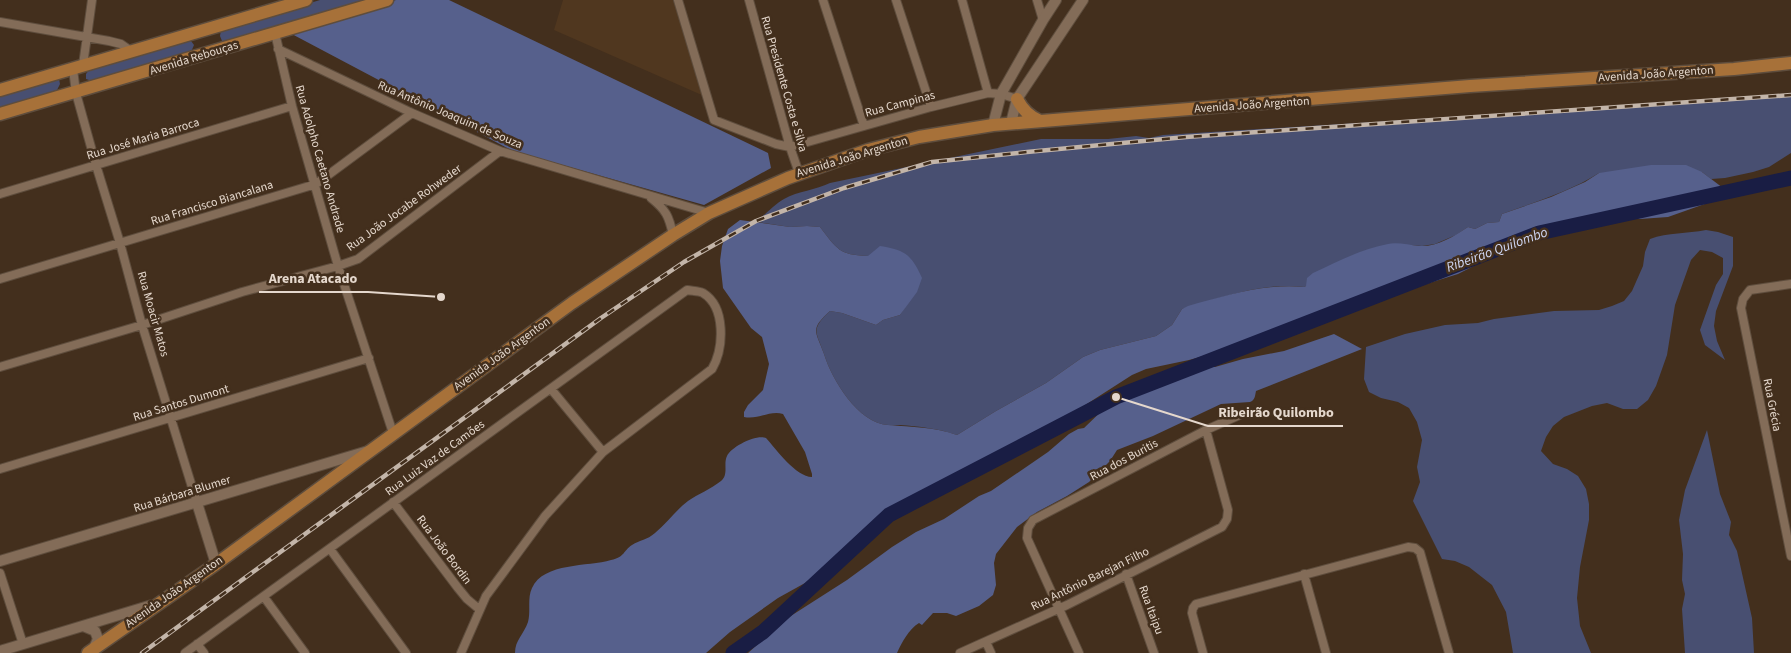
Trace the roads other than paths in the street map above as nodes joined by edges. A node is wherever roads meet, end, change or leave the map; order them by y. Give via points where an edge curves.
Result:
1 (92, 0) edge
2 (306, 0) edge
3 (388, 0) edge
4 (678, 0) edge
5 (749, 0) edge
6 (824, 0) edge
7 (896, 0) edge
8 (962, 0) edge
9 (1037, 0) edge
10 (1056, 0) edge
11 (1083, 0) edge
12 (1043, 20) junction
13 (0, 22) edge
14 (205, 30) junction
15 (274, 33) junction
16 (86, 38) junction
17 (278, 49) junction
18 (131, 51) junction
19 (212, 52) junction
20 (1791, 63) edge
21 (78, 67) junction
22 (0, 90) edge
23 (76, 93) junction
24 (988, 93) junction
25 (1001, 94) junction
26 (1017, 98) junction
27 (292, 106) junction
28 (931, 107) junction
29 (412, 113) junction
30 (0, 114) edge
31 (1040, 121) junction
32 (1011, 123) junction
33 (993, 125) junction
34 (864, 126) junction
35 (790, 147) junction
36 (500, 151) junction
37 (96, 165) junction
38 (799, 173) junction
39 (316, 184) junction
40 (0, 194) edge
41 (648, 195) junction
42 (709, 213) junction
43 (673, 235) junction
44 (120, 243) junction
45 (338, 266) junction
46 (0, 278) edge
47 (1791, 284) edge
48 (142, 325) junction
49 (369, 358) junction
50 (0, 367) edge
51 (551, 389) junction
52 (1244, 413) dead end
53 (172, 418) junction
54 (1206, 430) junction
55 (393, 433) junction
56 (371, 450) junction
57 (603, 452) junction
58 (0, 468) edge
59 (196, 502) junction
60 (394, 502) junction
61 (330, 549) junction
62 (1791, 556) edge
63 (0, 561) edge
64 (216, 564) junction
65 (0, 573) edge
66 (1126, 574) junction
67 (1304, 574) junction
68 (264, 597) junction
69 (156, 604) junction
70 (1060, 608) junction
71 (479, 609) junction
72 (84, 626) junction
73 (986, 642) junction
74 (23, 644) junction
75 (197, 644) junction
76 (0, 651) edge
77 (90, 651) edge
78 (185, 653) edge
79 (204, 653) edge
80 (306, 653) edge
81 (406, 653) edge
82 (461, 653) edge
83 (960, 653) edge
84 (991, 653) edge
85 (1079, 653) edge
86 (1154, 653) edge
87 (1203, 653) edge
88 (1326, 653) edge
89 (1449, 653) edge

1 - 16 street, Rua Moacir Matos
2 - 14 main road, Avenida Rebouças
3 - 15 main road, Avenida Rebouças
4 - 35 street via 714,120
5 - 35 street, Rua Presidente Costa e Silva
6 - 34 street
7 - 28 street
8 - 24 street
9 - 12 street
10 - 12 street
11 - 26 street
12 - 25 street
13 - 16 street
14 - 18 main road, Avenida Rebouças
14 - 19 main road
15 - 17 street, Rua Adolpho Caetano Andrade
15 - 19 main road, Avenida Rebouças
16 - 18 street via 121,44
16 - 21 street, Rua Moacir Matos
17 - 27 street, Rua Adolpho Caetano Andrade
17 - 29 street, Rua Antônio Joaquim de Souza
18 - 21 main road, Avenida Rebouças
19 - 23 main road, Avenida Rebouças
20 - 31 main road, Avenida João Argenton
21 - 22 main road, Avenida Rebouças
21 - 23 street, Rua Moacir Matos
23 - 30 main road, Avenida Rebouças
23 - 37 street, Rua Moacir Matos
24 - 25 street, Rua Campinas
24 - 28 street, Rua Campinas
25 - 26 street, Rua Campinas
25 - 33 street
26 - 31 main road via 1030,116
26 - 32 street
27 - 37 street, Rua José Maria Barroca
27 - 39 street, Rua Adolpho Caetano Andrade
28 - 34 street, Rua Campinas
29 - 36 street, Rua Antônio Joaquim de Souza
29 - 39 street, Rua Francisco Biancalana
31 - 32 main road, Avenida João Argenton
32 - 33 main road, Avenida João Argenton
33 - 38 main road, Avenida João Argenton via 919,137
34 - 35 street, Rua Campinas
35 - 38 street, Rua Presidente Costa e Silva
36 - 41 street, Rua Antônio Joaquim de Souza
36 - 45 street, Rua João Jocabe Rohweder via 358,259
37 - 40 street, Rua José Maria Barroca
37 - 44 street, Rua Moacir Matos
38 - 42 main road, Avenida João Argenton
39 - 44 street, Rua Francisco Biancalana
39 - 45 street, Rua Adolpho Caetano Andrade
41 - 42 street, Rua Antônio Joaquim de Souza
41 - 43 street, Rua Antônio Joaquim de Souza via 670,218
42 - 43 main road, Avenida João Argenton
43 - 55 main road, Avenida João Argenton via 572,303
44 - 46 street, Rua Francisco Biancalana
44 - 48 street, Rua Moacir Matos
45 - 48 street, Rua João Jocabe Rohweder via 242,292
45 - 49 street, Rua Adolpho Caetano Andrade
47 - 62 street, Rua Grécia via 1750,290 1741,308
48 - 50 street, Rua João Jocabe Rohweder
48 - 53 street, Rua Moacir Matos
49 - 53 street, Rua Santos Dumont
49 - 55 street, Rua Adolpho Caetano Andrade
51 - 57 street
51 - 57 street, Rua Luiz Vaz de Camões via 687,290 701,292 713,302 720,320 720,350 712,369
51 - 60 street, Rua Luiz Vaz de Camões
52 - 54 street, Rua dos Buritis
53 - 58 street, Rua Santos Dumont
53 - 59 street, Rua Moacir Matos
54 - 66 street, Rua Antônio Barejan Filho via 1228,510 1227,519 1222,527
54 - 70 street, Rua dos Buritis via 1033,520 1027,538
55 - 56 main road, Avenida João Argenton
56 - 59 street, Rua Bárbara Blumer
56 - 64 main road, Avenida João Argenton
57 - 71 street via 545,516
59 - 63 street, Rua Bárbara Blumer
59 - 64 street, Rua Moacir Matos
60 - 61 street, Rua Luiz Vaz de Camões
60 - 71 street, Rua João Bordin via 467,600
61 - 68 street, Rua Luiz Vaz de Camões
61 - 81 street
64 - 69 main road, Avenida João Argenton
65 - 74 street
66 - 70 street, Rua Antônio Barejan Filho
66 - 86 street, Rua Itaipu
67 - 87 street via 1196,604 1192,613
67 - 88 street
67 - 89 street via 1408,547 1415,548 1420,552
68 - 75 street, Rua Luiz Vaz de Camões
68 - 80 street
69 - 72 street
69 - 77 main road, Avenida João Argenton
70 - 73 street, Rua Antônio Barejan Filho
70 - 85 street
71 - 82 street
72 - 74 street
72 - 77 street via 95,630 98,640
73 - 83 street, Rua Antônio Barejan Filho
73 - 84 street
74 - 76 street
75 - 78 street, Rua Luiz Vaz de Camões
75 - 79 street

